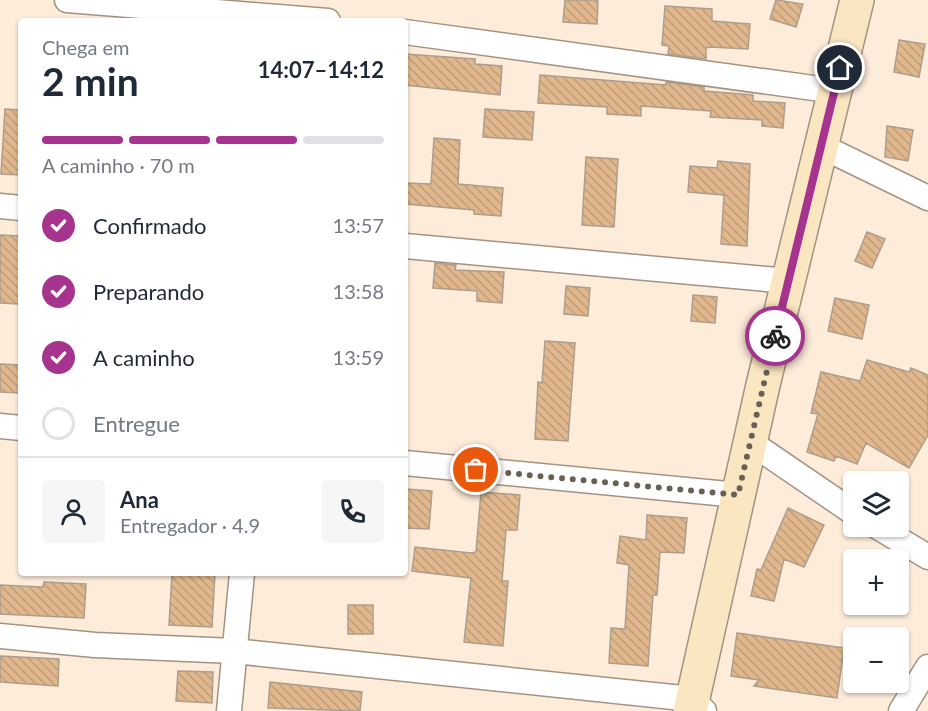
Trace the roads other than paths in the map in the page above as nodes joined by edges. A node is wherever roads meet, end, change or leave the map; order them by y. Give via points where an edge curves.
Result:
1 (67, 0) edge
2 (857, 0) edge
3 (298, 13) edge
4 (317, 18) edge
5 (408, 32) edge
6 (835, 91) junction
7 (821, 146) junction
8 (928, 198) edge
9 (0, 206) edge
10 (18, 208) edge
11 (408, 246) edge
12 (788, 281) junction
13 (0, 426) edge
14 (18, 428) edge
15 (750, 442) junction
16 (408, 463) edge
17 (738, 495) junction
18 (843, 505) edge
19 (894, 537) edge
20 (928, 557) edge
21 (242, 576) edge
22 (0, 636) edge
23 (234, 651) junction
24 (928, 667) edge
25 (695, 707) edge
26 (229, 711) edge
27 (901, 711) edge

1 - 3 street
2 - 6 main road
3 - 4 street
5 - 6 street
6 - 7 main road
7 - 8 street
7 - 12 main road
9 - 10 street
11 - 12 street
12 - 15 main road
13 - 14 street
15 - 17 main road
15 - 18 street
16 - 17 street
17 - 25 main road
19 - 20 street
21 - 23 street
22 - 23 street
23 - 25 street
23 - 26 street
24 - 27 street

